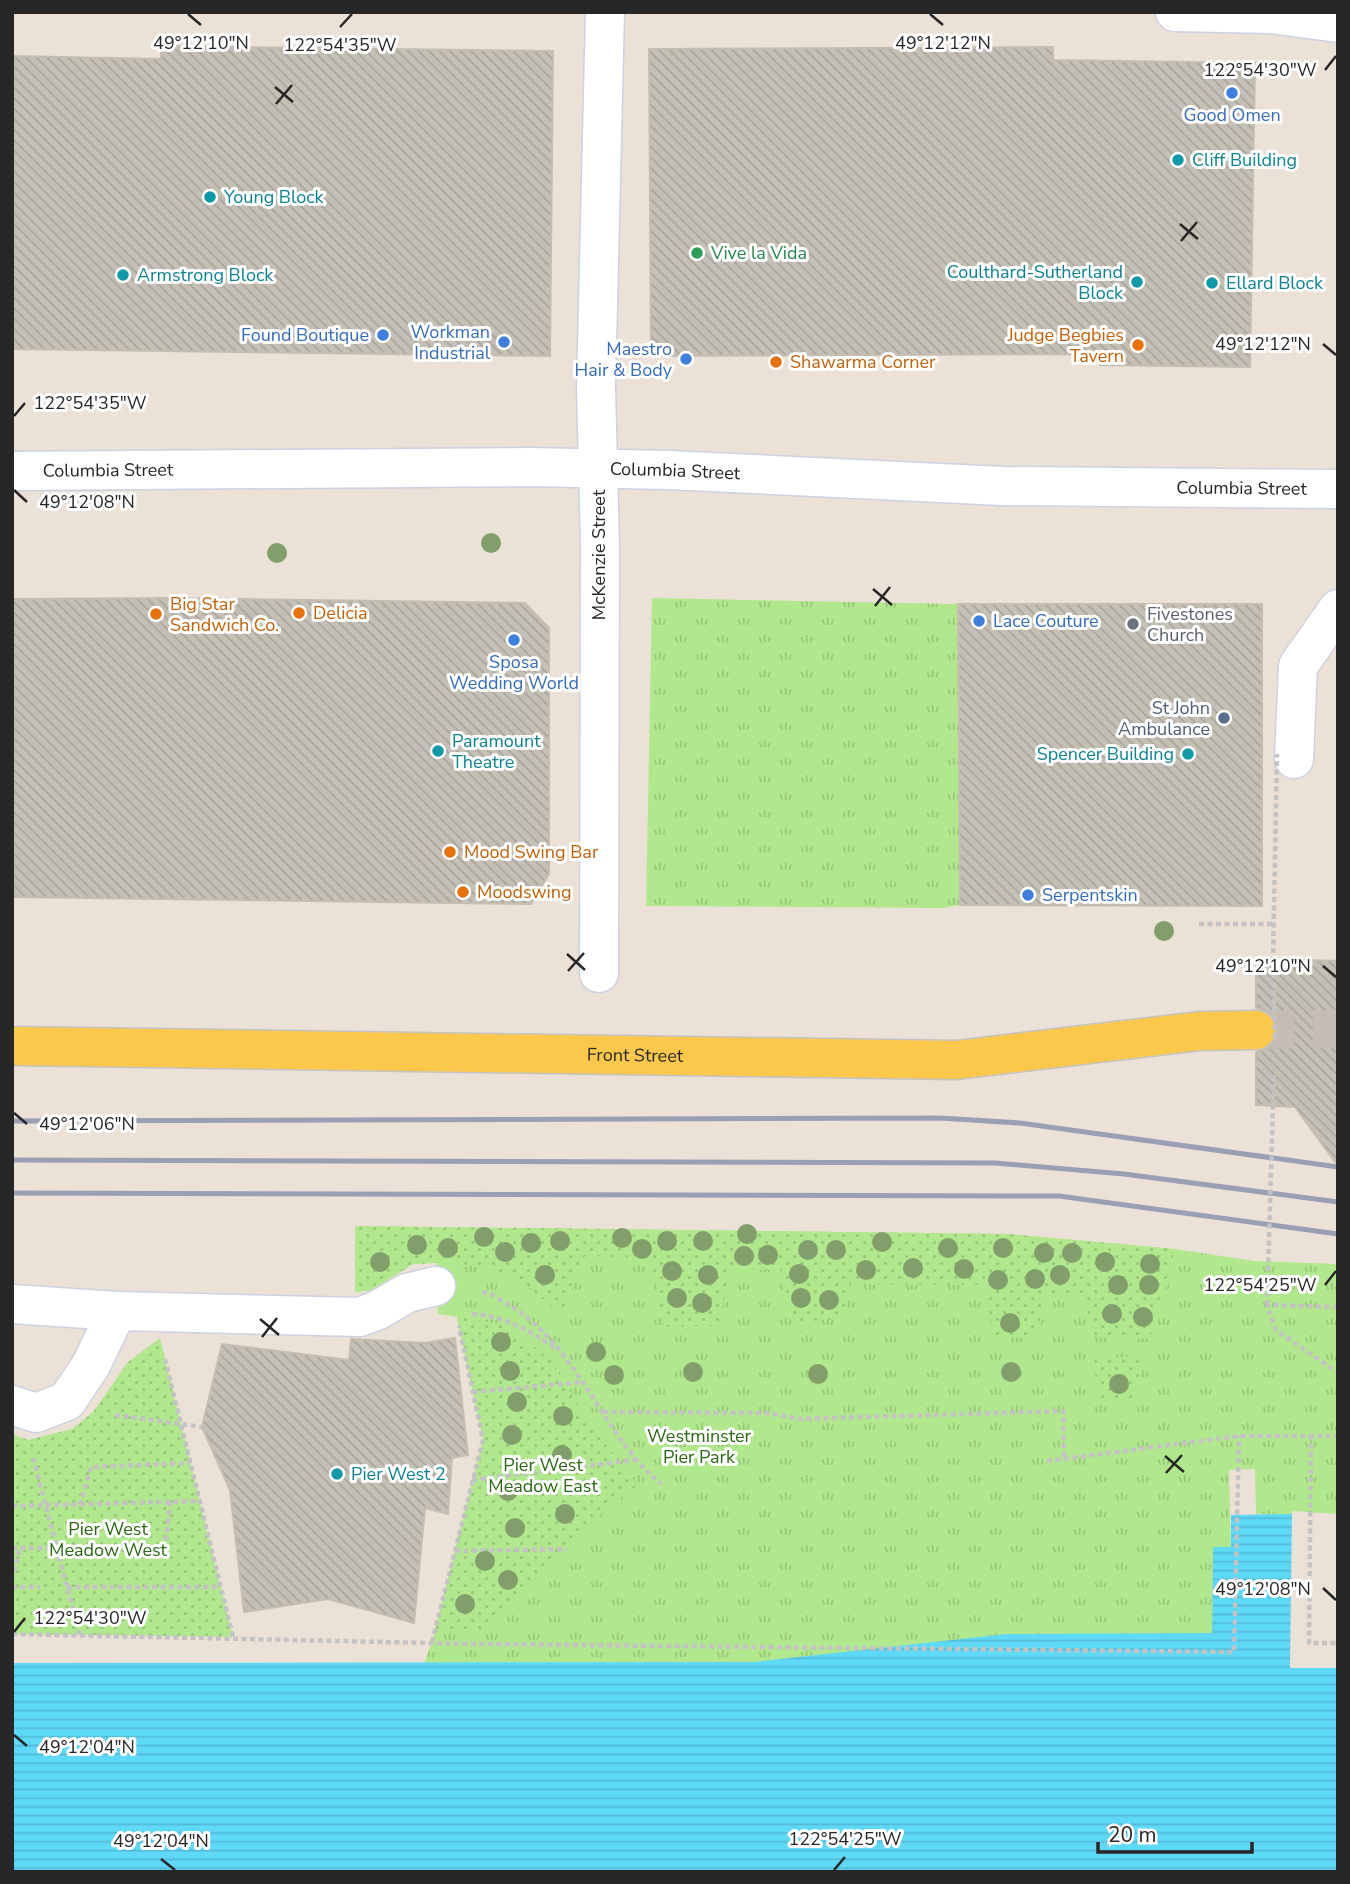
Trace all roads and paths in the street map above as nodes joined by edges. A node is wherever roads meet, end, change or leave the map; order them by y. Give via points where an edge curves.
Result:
1 (605, 12) edge
2 (1175, 12) edge
3 (1338, 23) edge
4 (599, 468) junction
5 (12, 471) edge
6 (1338, 489) edge
7 (1338, 609) edge
8 (1285, 756) joint
9 (1275, 924) junction
10 (1199, 925) dead end
11 (599, 973) dead end
12 (1265, 1034) joint
13 (12, 1046) edge
14 (1273, 1106) dead end
15 (446, 1302) junction
16 (12, 1304) edge
17 (1267, 1305) junction
18 (1338, 1307) edge
19 (117, 1311) junction
20 (163, 1350) dead end
21 (1338, 1373) edge
22 (583, 1382) junction
23 (473, 1392) junction
24 (12, 1405) edge
25 (603, 1412) junction
26 (106, 1413) dead end
27 (181, 1424) junction
28 (202, 1427) dead end
29 (1311, 1435) junction
30 (1239, 1436) junction
31 (1338, 1436) edge
32 (32, 1453) dead end
33 (1064, 1459) junction
34 (636, 1460) junction
35 (1047, 1461) dead end
36 (190, 1463) junction
37 (472, 1480) junction
38 (661, 1484) dead end
39 (200, 1501) junction
40 (170, 1502) junction
41 (80, 1505) junction
42 (12, 1506) edge
43 (46, 1506) junction
44 (57, 1547) junction
45 (12, 1548) edge
46 (20, 1548) junction
47 (566, 1549) dead end
48 (455, 1551) junction
49 (12, 1580) edge
50 (12, 1587) edge
51 (40, 1587) dead end
52 (67, 1587) junction
53 (220, 1587) junction
54 (12, 1634) edge
55 (80, 1635) junction
56 (233, 1637) junction
57 (432, 1642) junction
58 (1338, 1643) edge

1 - 4 street, McKenzie Street via 596,388
2 - 3 street via 1271,14
4 - 5 street, Columbia Street
4 - 6 street, Columbia Street via 1003,486
4 - 11 street, McKenzie Street
7 - 8 street via 1298,666
8 - 9 path, bridge
9 - 10 path
9 - 12 path, bridge
12 - 13 main road, Front Street via 1200,1031 956,1060
14 - 17 path, bridge
15 - 19 street via 407,1293 360,1317
15 - 22 path via 490,1293 550,1337
15 - 23 path
16 - 19 street
17 - 18 path
17 - 21 path via 1276,1330
19 - 24 street via 67,1401 36,1413
20 - 27 path
22 - 23 path
22 - 25 path
23 - 37 path via 483,1440
25 - 33 path via 768,1413 799,1419 1063,1411
25 - 34 path
26 - 27 path
27 - 28 path
27 - 36 path
29 - 30 path
29 - 31 path
29 - 58 path via 1310,1643
30 - 33 path
30 - 57 path via 1234,1652
32 - 43 path
33 - 35 path
34 - 37 path
34 - 38 path
36 - 39 path
36 - 41 path via 91,1467
37 - 48 path
39 - 40 path
39 - 53 path
40 - 41 path
40 - 44 path via 165,1549
41 - 43 path
42 - 43 path
43 - 44 path
44 - 46 path
44 - 52 path
45 - 46 path
46 - 49 path
47 - 48 path
48 - 57 path
50 - 51 path
52 - 53 path
52 - 55 path
53 - 56 path
54 - 55 path
55 - 56 path
56 - 57 path

